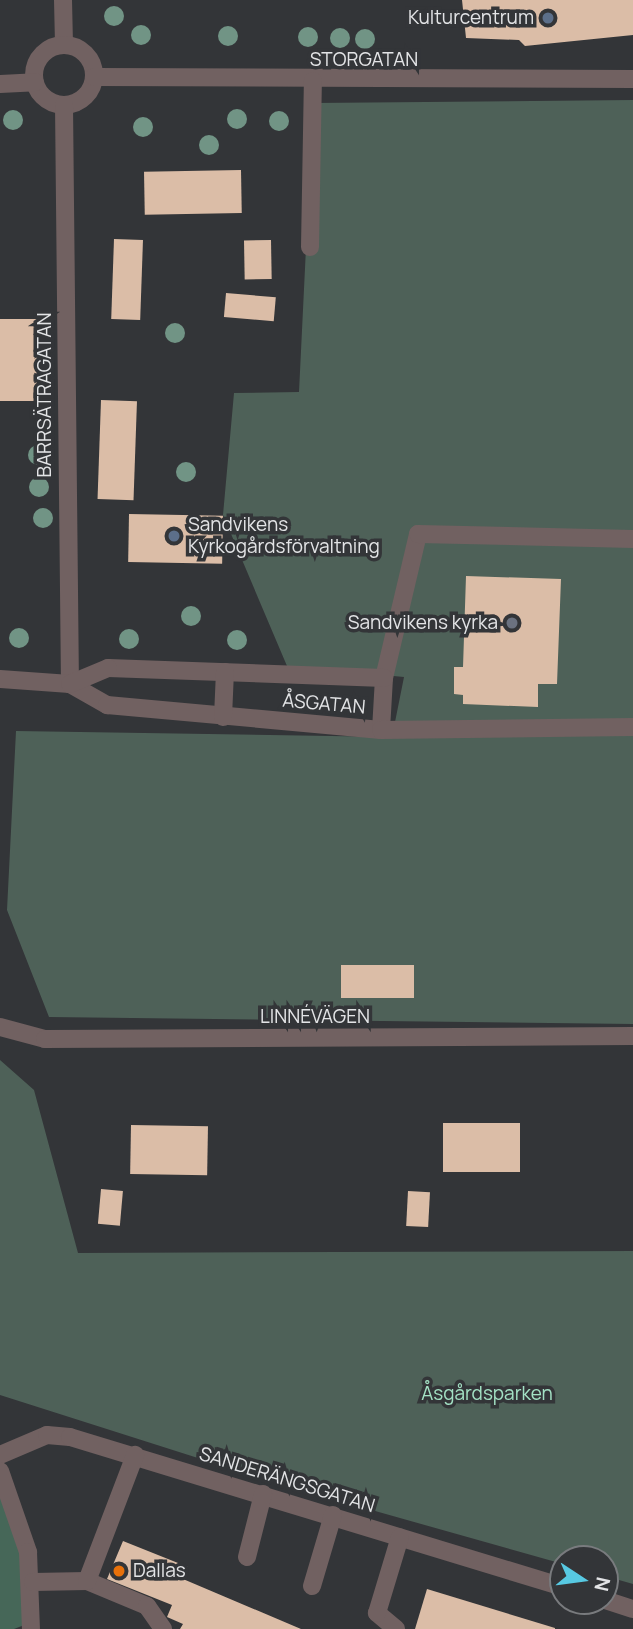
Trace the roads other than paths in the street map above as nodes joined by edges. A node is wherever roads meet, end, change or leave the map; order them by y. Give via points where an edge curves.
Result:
1 (63, 0) edge
2 (64, 45) junction
3 (94, 77) junction
4 (633, 79) edge
5 (313, 81) junction
6 (35, 82) junction
7 (0, 84) edge
8 (64, 105) junction
9 (310, 247) dead end
10 (633, 539) edge
11 (225, 672) junction
12 (384, 678) junction
13 (0, 679) edge
14 (69, 684) junction
15 (223, 717) junction
16 (633, 727) edge
17 (381, 730) junction
18 (0, 1027) edge
19 (633, 1036) edge
20 (0, 1455) edge
21 (135, 1455) junction
22 (0, 1471) edge
23 (263, 1494) junction
24 (333, 1515) junction
25 (400, 1537) junction
26 (247, 1557) dead end
27 (87, 1581) junction
28 (33, 1582) junction
29 (549, 1583) edge
30 (312, 1586) dead end
31 (31, 1629) edge
32 (163, 1629) edge
33 (396, 1629) edge

1 - 2 street
2 - 3 street via 89,58
2 - 6 street via 41,56
3 - 5 street, STORGATAN
3 - 8 street via 82,100
4 - 5 street, STORGATAN
5 - 9 street
6 - 7 street
6 - 8 street via 48,101
8 - 14 street, BARRSÄTRAGATAN
10 - 12 street via 418,534
11 - 12 street, ÅSGATAN
11 - 14 street, ÅSGATAN via 108,668
11 - 15 street
12 - 17 street, ÅSGATAN
13 - 14 street, ÅSGATAN
14 - 15 street, ÅSGATAN via 107,705
15 - 17 street, ÅSGATAN
16 - 17 street
18 - 19 street, LINNÉVÄGEN via 46,1039
20 - 21 street, SANDERÄNGSGATAN via 47,1435
21 - 23 street, SANDERÄNGSGATAN
21 - 27 street
22 - 28 street via 19,1515
23 - 24 street, SANDERÄNGSGATAN
23 - 26 street
24 - 25 street, SANDERÄNGSGATAN
24 - 30 street
25 - 29 street, SANDERÄNGSGATAN
25 - 33 street via 377,1613
27 - 28 street
27 - 32 street via 147,1606
28 - 31 street

